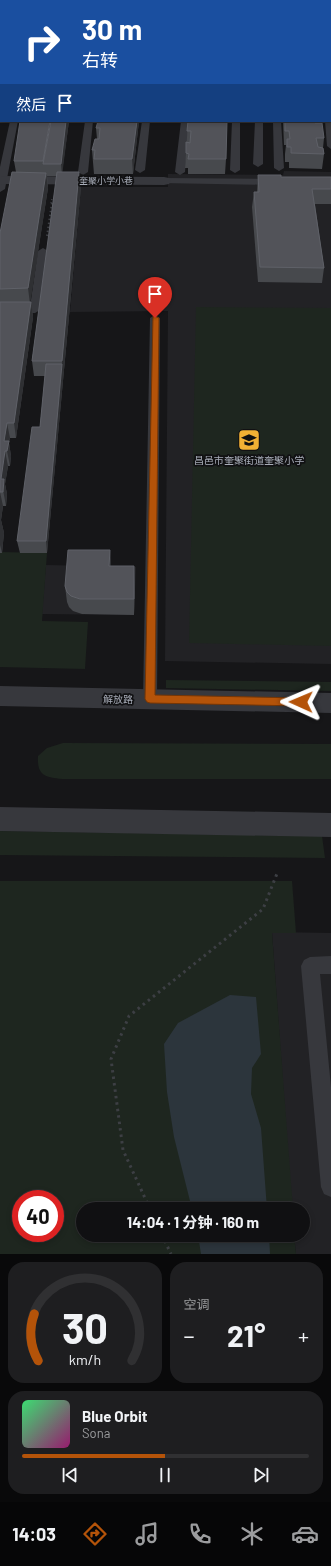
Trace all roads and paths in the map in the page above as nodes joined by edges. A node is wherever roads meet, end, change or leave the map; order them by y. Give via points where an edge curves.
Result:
1 (14, 122) edge
2 (89, 122) edge
3 (146, 122) edge
4 (185, 122) edge
5 (236, 122) edge
6 (259, 122) edge
7 (277, 122) edge
8 (328, 122) edge
9 (331, 146) edge
10 (258, 164) dead end
11 (279, 168) dead end
12 (140, 170) dead end
13 (235, 170) dead end
14 (83, 172) dead end
15 (180, 172) dead end
16 (55, 181) junction
17 (164, 182) joint
18 (283, 182) edge
19 (1, 183) edge
20 (47, 239) edge
21 (44, 251) dead end
22 (0, 310) edge
23 (155, 318) dead end
24 (0, 696) edge
25 (150, 699) junction
26 (331, 703) edge
27 (0, 819) edge
28 (331, 824) edge
29 (278, 871) dead end
30 (331, 965) edge
31 (326, 1090) edge
32 (331, 1187) edge
33 (147, 1202) edge
34 (165, 1242) edge
35 (171, 1254) edge

1 - 19 lane
2 - 14 lane
3 - 12 lane
4 - 15 lane
5 - 13 lane
6 - 10 lane
7 - 11 lane
8 - 9 lane
16 - 17 street, 奎聚小学小巷
16 - 19 street, 奎聚小学小巷
16 - 20 path
17 - 18 lane
21 - 22 lane via 35,310
23 - 25 lane
24 - 25 street, 解放路
25 - 26 street, 解放路
27 - 28 street
29 - 33 path via 263,909 129,1016 111,1059 123,1150
30 - 31 lane via 310,966
31 - 32 lane
34 - 35 path

